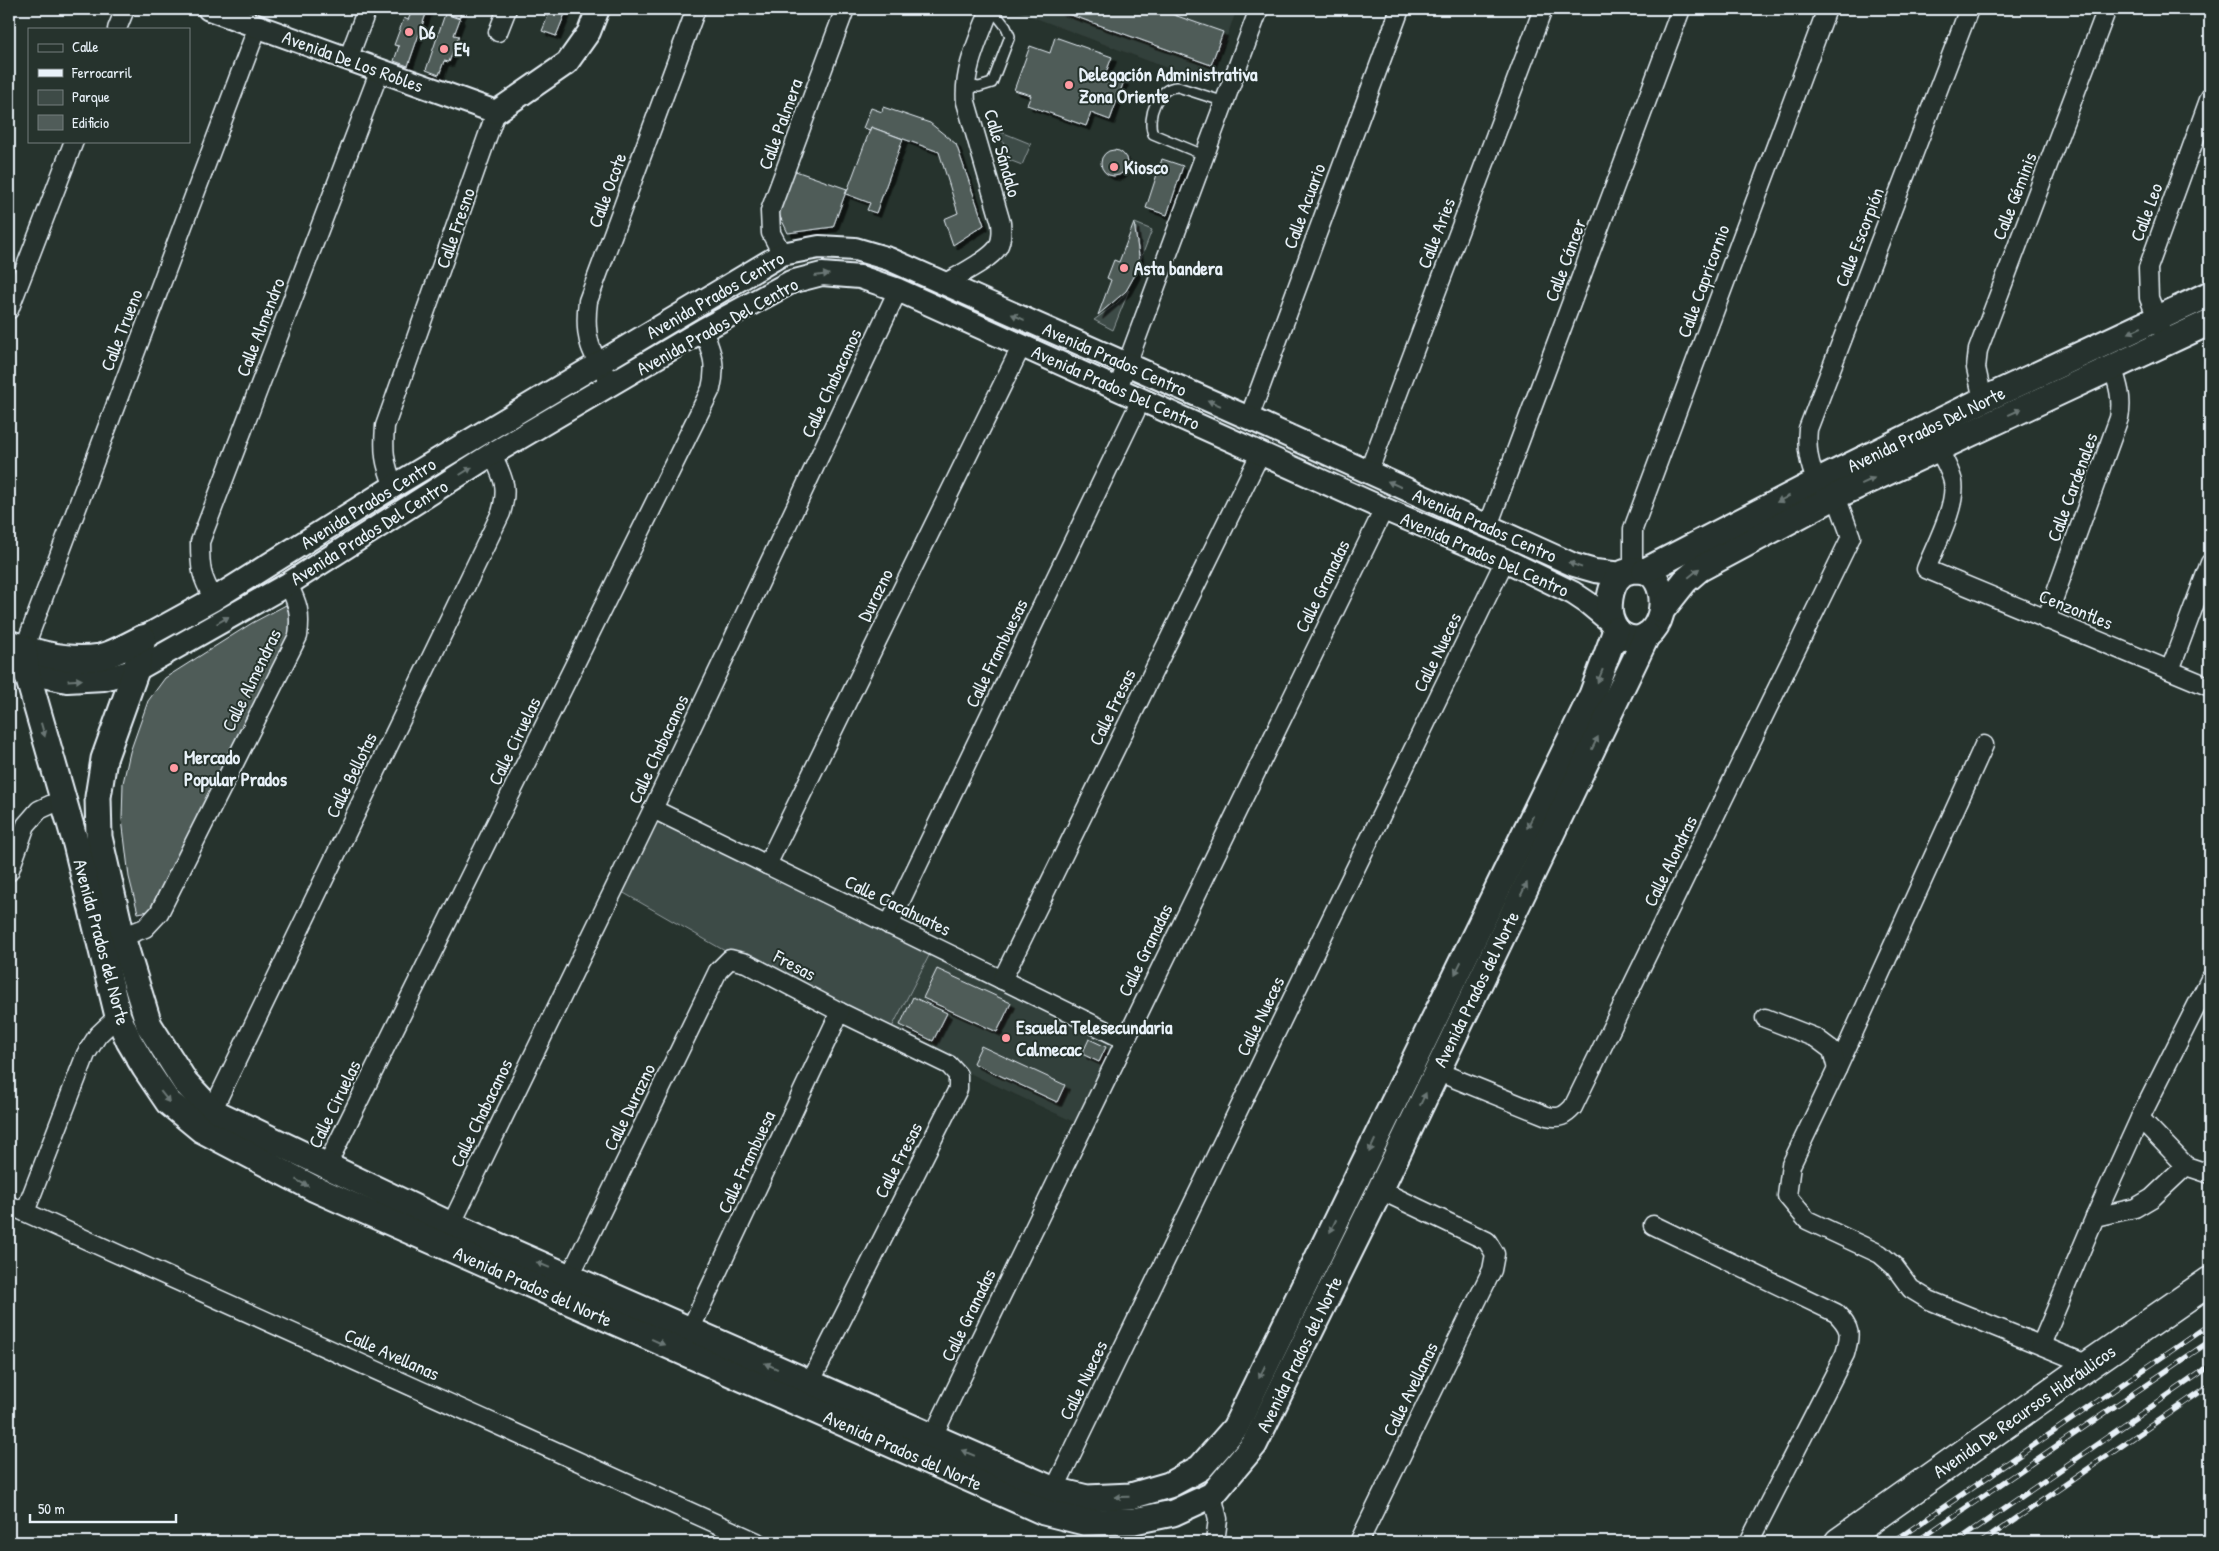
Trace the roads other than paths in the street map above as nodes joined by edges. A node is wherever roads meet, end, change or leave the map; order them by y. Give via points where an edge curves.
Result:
1 (125, 9) edge
2 (367, 9) edge
3 (507, 9) edge
4 (598, 9) edge
5 (696, 9) edge
6 (845, 9) edge
7 (991, 9) edge
8 (1259, 9) edge
9 (1400, 9) edge
10 (1543, 9) edge
11 (1681, 9) edge
12 (1827, 9) edge
13 (1969, 9) edge
14 (2104, 9) edge
15 (218, 10) edge
16 (258, 26) junction
17 (117, 28) edge
18 (498, 32) dead end
19 (348, 59) junction
20 (380, 70) junction
21 (964, 85) junction
22 (2210, 97) edge
23 (1225, 102) junction
24 (496, 112) junction
25 (74, 142) edge
26 (1206, 156) junction
27 (782, 254) junction
28 (944, 284) junction
29 (898, 290) junction
30 (2210, 294) edge
31 (9, 310) edge
32 (2158, 320) junction
33 (2210, 322) edge
34 (703, 330) junction
35 (2168, 342) junction
36 (1022, 345) junction
37 (598, 363) junction
38 (1128, 366) junction
39 (2112, 366) junction
40 (612, 384) junction
41 (1118, 388) junction
42 (1141, 400) junction
43 (1983, 400) junction
44 (1249, 418) junction
45 (1933, 438) junction
46 (1261, 452) junction
47 (492, 454) junction
48 (1368, 472) junction
49 (394, 486) junction
50 (1827, 489) junction
51 (1384, 509) junction
52 (1488, 526) junction
53 (1505, 560) junction
54 (2210, 563) edge
55 (1634, 572) junction
56 (288, 584) junction
57 (214, 600) junction
58 (1662, 610) junction
59 (2046, 620) junction
60 (1614, 626) junction
61 (1647, 635) junction
62 (143, 638) junction
63 (17, 658) edge
64 (136, 670) junction
65 (2170, 670) junction
66 (2210, 687) edge
67 (1984, 745) dead end
68 (63, 799) junction
69 (653, 809) junction
70 (99, 837) junction
71 (76, 844) junction
72 (767, 864) junction
73 (9, 872) edge
74 (889, 924) junction
75 (122, 937) junction
76 (730, 959) joint
77 (2210, 979) edge
78 (1002, 980) junction
79 (840, 1012) junction
80 (118, 1016) junction
81 (1765, 1018) dead end
82 (1124, 1040) junction
83 (167, 1055) junction
84 (145, 1068) junction
85 (1837, 1069) junction
86 (1436, 1071) junction
87 (212, 1111) junction
88 (1386, 1115) junction
89 (2140, 1118) junction
90 (1410, 1127) junction
91 (2186, 1166) junction
92 (326, 1167) junction
93 (2210, 1174) edge
94 (1380, 1190) junction
95 (9, 1205) edge
96 (25, 1212) junction
97 (2095, 1217) junction
98 (451, 1225) junction
99 (1653, 1225) dead end
100 (570, 1276) junction
101 (2210, 1281) edge
102 (630, 1302) junction
103 (621, 1325) junction
104 (690, 1330) junction
105 (2041, 1345) junction
106 (2088, 1364) junction
107 (810, 1383) junction
108 (1235, 1428) junction
109 (932, 1438) junction
110 (1254, 1445) junction
111 (1054, 1490) junction
112 (1212, 1495) junction
113 (757, 1542) edge
114 (1215, 1542) edge
115 (1359, 1542) edge
116 (1749, 1542) edge
117 (1839, 1542) edge

1 - 17 street
2 - 19 street
3 - 18 street
4 - 24 street via 589,32 567,63
5 - 37 street, Calle Ocote via 588,301 588,342
6 - 27 street, Calle Palmera via 770,211 771,233
7 - 21 street, Calle Sándalo
7 - 21 lane via 1009,31 1008,41 992,83 979,87
8 - 23 street
9 - 44 street, Calle Acuario
10 - 48 street, Calle Aries
11 - 52 street, Calle Cáncer
12 - 55 street, Calle Capricornio via 1633,529
13 - 50 street, Calle Escorpión via 1808,429 1806,446 1810,465
14 - 43 street, Calle Géminis via 1978,350 1976,368
15 - 16 street, Avenida De Los Robles
16 - 19 street, Avenida De Los Robles
16 - 63 street, Calle Trueno
19 - 20 street, Avenida De Los Robles
20 - 24 street, Avenida De Los Robles
20 - 57 street, Calle Almendro via 200,542 203,579
21 - 28 street, Calle Sándalo via 1002,236 998,247 988,256
22 - 32 street, Calle Leo via 2148,268 2149,298
23 - 26 street
23 - 26 lane via 1170,87 1160,96 1151,119 1150,127 1154,134
24 - 49 street, Calle Fresno via 385,426 385,466
25 - 31 street
26 - 38 street
27 - 28 street, Avenida Prados Centro via 819,246 855,249 889,259
27 - 37 street, Avenida Prados Centro
38 -> 28 street, Avenida Prados Centro
34 -> 29 street, Avenida Prados Del Centro via 790,282 822,274 860,277
29 - 36 street, Avenida Prados Del Centro
29 - 69 street, Calle Chabacanos
30 - 32 main road, Avenida Prados Del Norte
32 - 35 street, Calle Leo
32 -> 43 main road, Avenida Prados Del Norte
33 - 35 main road, Avenida Prados Del Norte
34 - 40 street, Avenida Prados Del Centro
34 - 92 street, Calle Ciruelas via 713,354 712,389
35 - 39 main road, Avenida Prados Del Norte
36 - 41 street, Avenida Prados Del Centro
36 - 72 street, Durazno
37 - 40 street, Calle Ocote
37 - 49 street, Avenida Prados Centro
38 - 41 street
44 -> 38 street, Avenida Prados Centro
45 -> 39 main road, Avenida Prados Del Norte
39 - 59 street, Calle Cardenales via 2122,405 2119,418
40 - 47 street, Avenida Prados Del Centro
41 - 42 street, Avenida Prados Del Centro
42 - 46 street, Avenida Prados Del Centro
42 - 74 street, Calle Frambuesas
43 - 45 main road, Avenida Prados Del Norte
44 - 48 street, Avenida Prados Centro
45 - 50 main road, Avenida Prados Del Norte
45 - 59 street, Cenzontles via 1952,479 1954,491 1926,569
46 - 51 street, Avenida Prados Del Centro
46 - 78 street, Calle Fresas
56 -> 47 street, Avenida Prados Del Centro
47 - 87 street, Calle Bellotas via 503,478 506,496 501,513
52 -> 48 street, Avenida Prados Centro
49 - 57 street, Avenida Prados Centro
50 -> 55 main road, Avenida Prados Del Norte
58 -> 50 main road, Avenida Prados Del Norte via 1699,569
50 - 86 street, Calle Alondras via 1852,536 1573,1107 1567,1115 1547,1116
51 - 53 street, Avenida Prados Del Centro
51 - 82 street, Calle Granadas
55 -> 52 street, Avenida Prados Centro via 1595,572
53 - 60 street, Avenida Prados Del Centro via 1588,602
53 - 111 street, Calle Nueces
54 - 65 street
55 - 58 main road via 1654,578 1662,597
55 - 60 main road via 1612,593 1609,605
64 -> 56 street, Avenida Prados Del Centro
56 - 75 street, Calle Almendras via 301,619 298,636 159,913 145,928
57 - 62 street, Avenida Prados Centro
58 - 61 main road
59 - 65 street, Cenzontles
60 - 61 main road via 1622,636 1639,638
60 -> 88 main road, Avenida Prados del Norte via 1592,695
86 -> 61 main road, Avenida Prados del Norte
62 - 63 main road, Avenida Prados Centro via 101,656
62 - 64 main road, Avenida Prados del Norte
63 -> 64 street, Avenida Prados Del Centro via 67,681 104,679
63 -> 68 main road, Avenida Prados del Norte
64 - 70 main road, Avenida Prados del Norte via 104,759 98,797
65 - 66 street, Cenzontles
67 - 85 street
68 - 71 main road, Avenida Prados del Norte
68 - 73 street via 39,810 26,825
69 - 72 street, Calle Cacahuates
69 - 98 street, Calle Chabacanos
70 - 71 street
70 - 75 main road, Avenida Prados del Norte
71 - 80 main road, Avenida Prados del Norte
72 - 74 street, Calle Cacahuates
74 - 78 street, Calle Cacahuates
75 - 83 main road, Avenida Prados del Norte via 149,1025
76 - 79 street, Fresas via 746,963
76 - 100 street, Calle Durazno via 718,971
77 - 89 street
78 - 82 street, Calle Cacahuates
79 - 104 street, Calle Frambuesa
79 - 107 street, Calle Fresas via 949,1065 958,1075 958,1089
80 - 84 main road, Avenida Prados del Norte
80 - 96 street via 98,1035 86,1054
81 - 85 street via 1816,1038 1832,1050
82 - 109 street, Calle Granadas
83 - 84 street
83 - 87 main road, Avenida Prados del Norte via 185,1082
84 -> 103 main road, Avenida Prados del Norte via 168,1102 202,1130 313,1188
85 - 105 street via 1791,1165 1787,1196 1807,1220 1880,1254 1894,1266 1911,1289 1929,1300
90 -> 86 main road, Avenida Prados del Norte
87 - 92 main road, Avenida Prados del Norte
88 - 90 street
88 -> 108 main road, Avenida Prados del Norte
89 - 91 street
89 - 97 street
90 - 94 main road, Avenida Prados del Norte
91 - 93 street
91 - 97 street via 2152,1198 2135,1208
92 - 98 main road, Avenida Prados del Norte
94 - 110 main road, Avenida Prados del Norte
94 - 115 street, Calle Avellanas via 1487,1241 1495,1254 1492,1270
95 - 96 street, Calle Avellanas
96 - 113 street, Calle Avellanas
97 - 105 street
100 -> 98 main road, Avenida Prados del Norte
99 - 116 street via 1836,1313 1847,1324 1850,1338 1845,1354
100 - 102 main road, Avenida Prados del Norte
101 - 106 main road, Avenida De Recursos Hidráulicos
102 - 103 street
102 - 104 main road, Avenida Prados del Norte
103 -> 112 main road, Avenida Prados del Norte via 1044,1512 1084,1522 1134,1521 1173,1512
107 -> 104 main road, Avenida Prados del Norte
105 - 106 street
106 - 117 main road, Avenida De Recursos Hidráulicos
107 - 109 main road, Avenida Prados del Norte
108 - 110 street
108 -> 111 main road, Avenida Prados del Norte via 1200,1468 1169,1485 1122,1497 1087,1498
111 -> 109 main road, Avenida Prados del Norte
110 - 112 main road, Avenida Prados del Norte
112 - 114 street via 1218,1519

